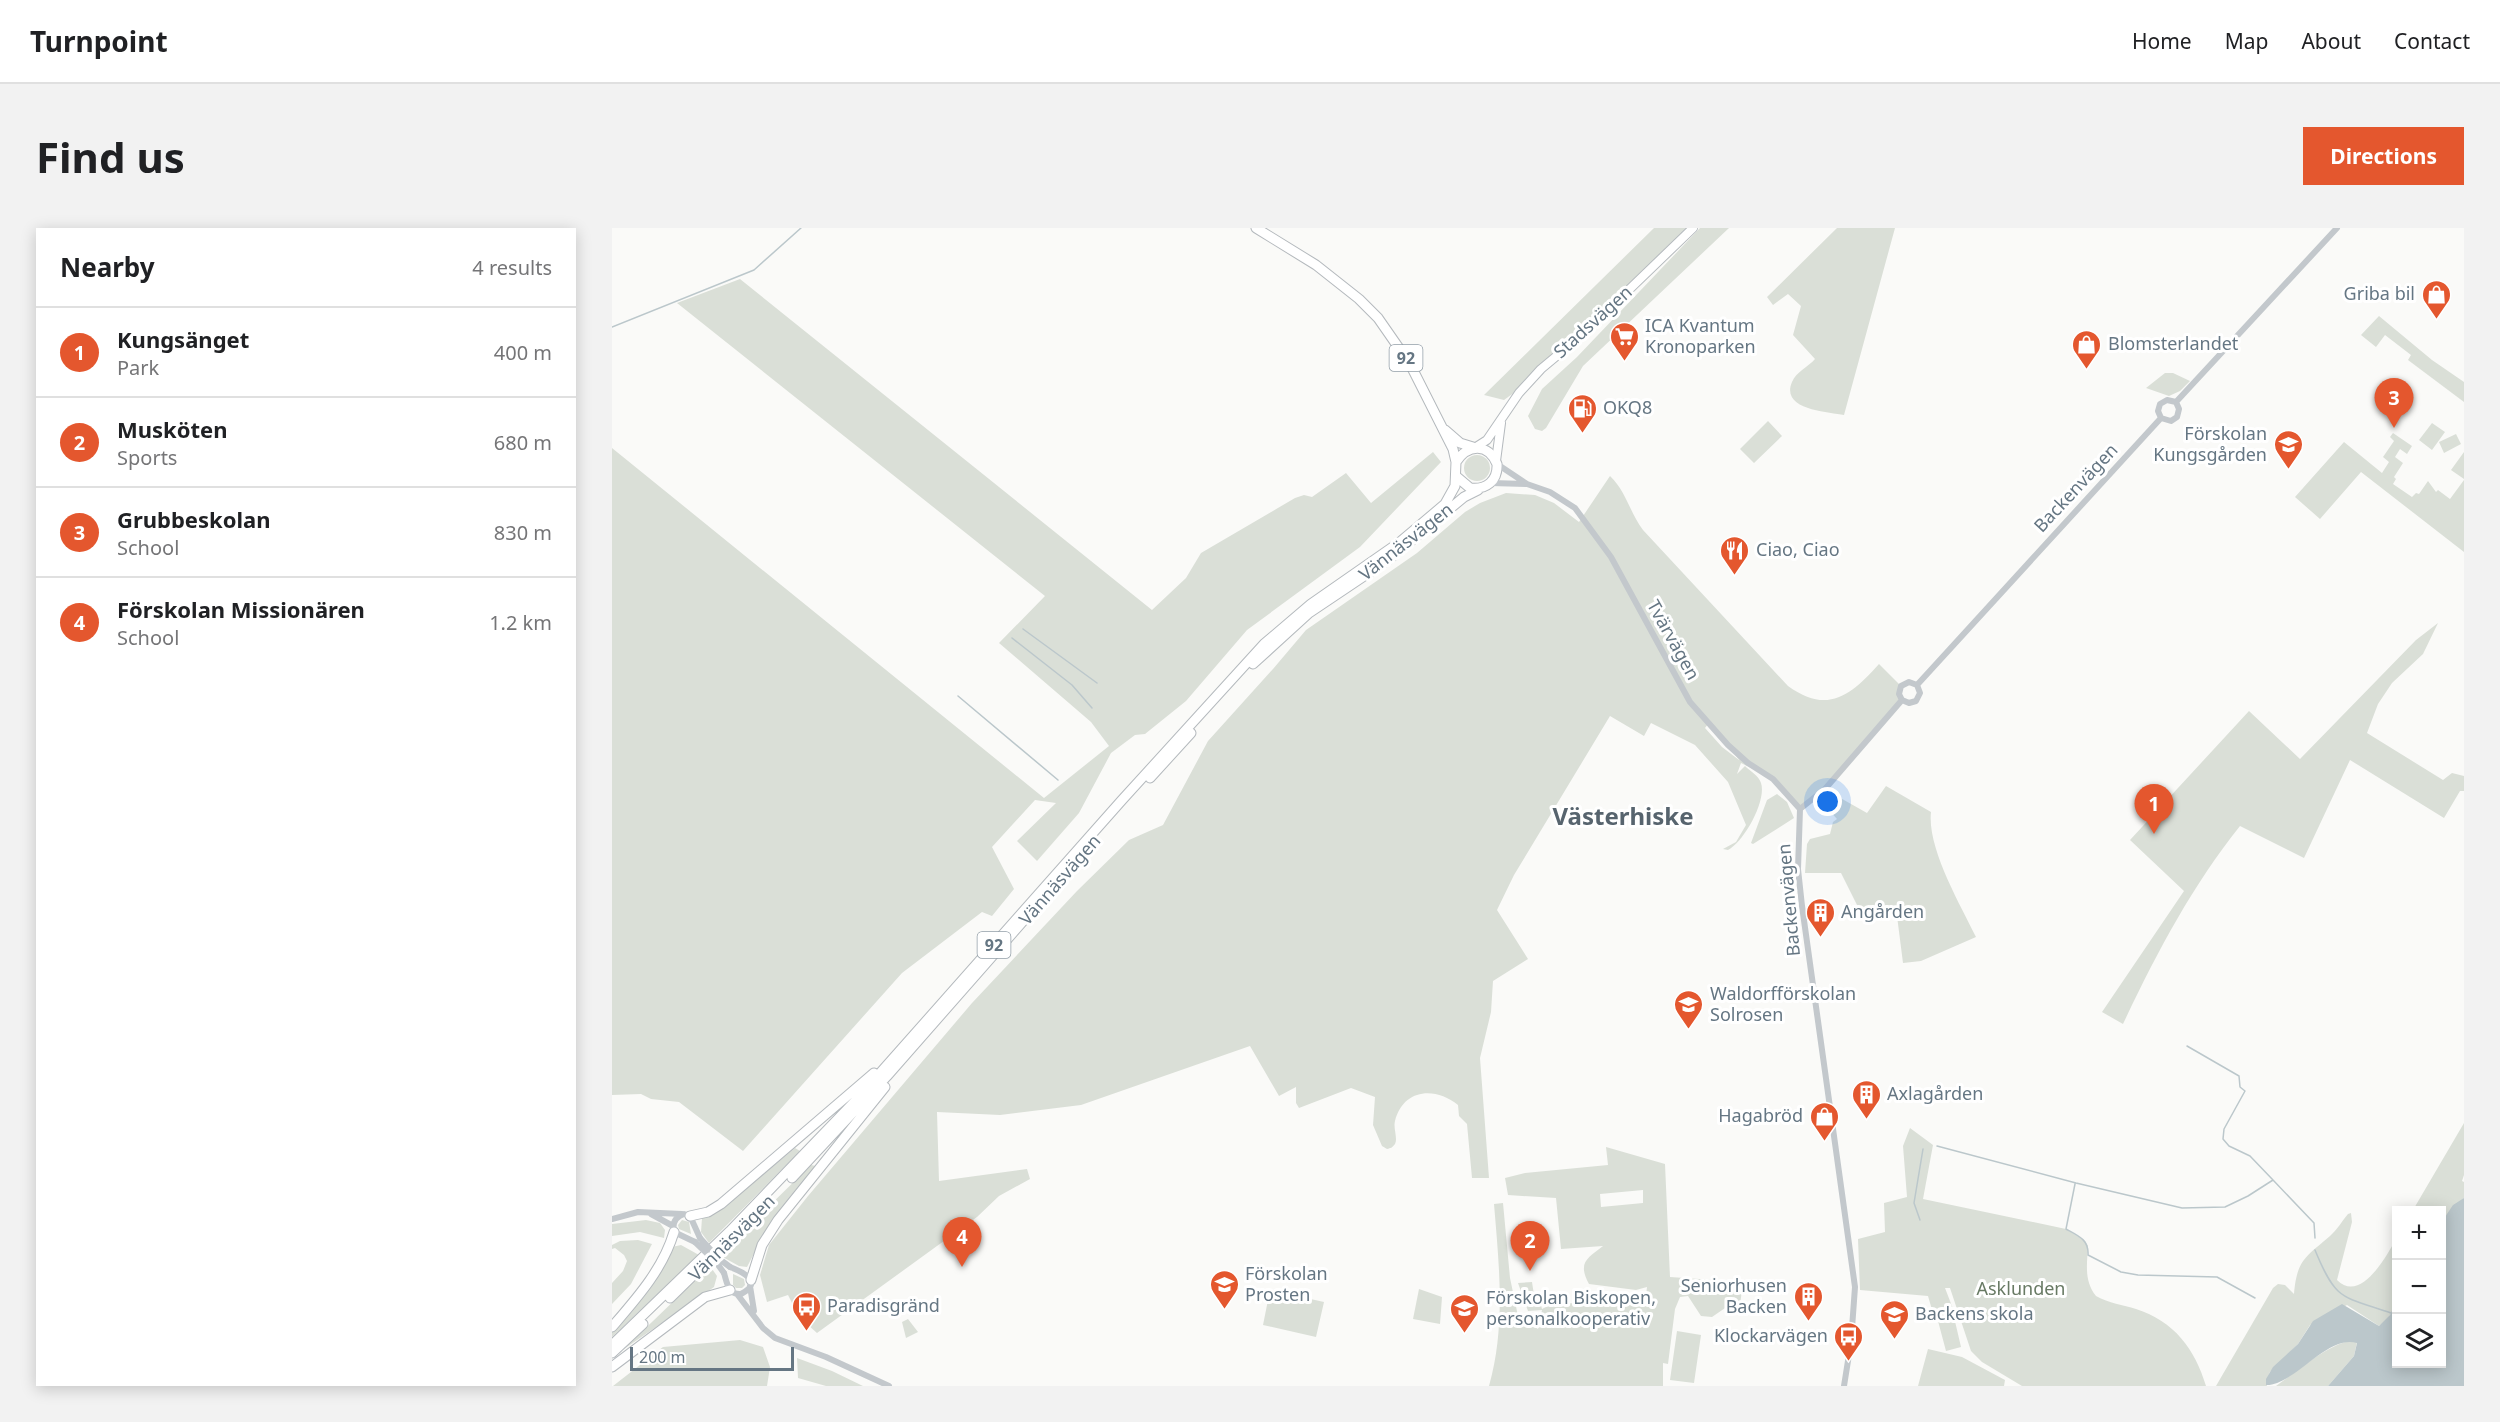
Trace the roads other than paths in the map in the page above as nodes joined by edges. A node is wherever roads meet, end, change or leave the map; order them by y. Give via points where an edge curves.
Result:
1 (1256, 228) edge
2 (1693, 228) edge
3 (2337, 228) edge
4 (2176, 402) junction
5 (2161, 418) junction
6 (1501, 422) junction
7 (1441, 426) junction
8 (1474, 447) junction
9 (1456, 462) junction
10 (1497, 462) junction
11 (1456, 477) junction
12 (1527, 484) junction
13 (1487, 485) junction
14 (1917, 685) junction
15 (1902, 700) junction
16 (1800, 809) junction
17 (926, 1032) junction
18 (899, 1052) junction
19 (648, 1212) junction
20 (687, 1215) junction
21 (612, 1219) edge
22 (673, 1229) junction
23 (698, 1240) junction
24 (750, 1283) junction
25 (734, 1292) junction
26 (755, 1315) junction
27 (612, 1327) edge
28 (612, 1345) edge
29 (612, 1353) edge
30 (612, 1367) edge
31 (889, 1386) edge
32 (1844, 1386) edge

1 - 7 highway, 92 via 1316,265 1378,318 1410,364
2 - 6 main road, Stadsvägen via 1583,334 1540,369
3 - 4 street, Backenvägen
4 - 5 street, Backenvägen via 2167,400 2160,404 2157,411
4 - 5 street, Backenvägen via 2177,417 2170,421
5 - 14 street, Backenvägen
6 - 8 main road, Stadsvägen via 1487,440
6 - 10 main road, Stadsvägen
7 - 8 highway, 92 via 1460,443
7 - 9 highway, 92
8 - 9 highway
8 - 10 highway, 92 via 1489,452
9 - 11 highway, 92
10 - 12 street, Tvärvägen
10 - 13 highway via 1495,477
11 - 13 highway via 1470,488
11 - 18 highway, Vännäsvägen / 92 via 1452,495 1437,512 1311,604 1264,644
12 - 13 street, Tvärvägen
12 - 16 street, Tvärvägen via 1550,492 1575,508 1611,557 1690,702 1728,745 1773,779
13 - 17 highway, Vännäsvägen / 92 via 1464,497 1413,541 1309,613 1274,643
14 - 15 street, Backenvägen via 1920,693 1916,701
14 - 15 street, Backenvägen via 1909,682 1901,686
15 - 16 street, Backenvägen via 1825,789
16 - 32 street, Backenvägen via 1798,869 1802,906 1855,1287
17 - 24 highway via 778,1220 762,1245
17 - 29 highway, Vännäsvägen / 92 via 793,1176
18 - 20 highway via 722,1204 708,1212
18 - 28 highway, Vännäsvägen / 92 via 771,1191
19 - 20 street
19 - 21 street
19 - 22 street
20 - 22 street via 676,1218
20 - 23 street
22 - 23 street
22 - 27 highway via 653,1276
23 - 24 street, bridge via 730,1267 747,1273
23 - 25 street, bridge
24 - 25 street via 744,1293
24 - 26 street
25 - 26 street
25 - 30 highway via 705,1298
26 - 31 street via 776,1338

